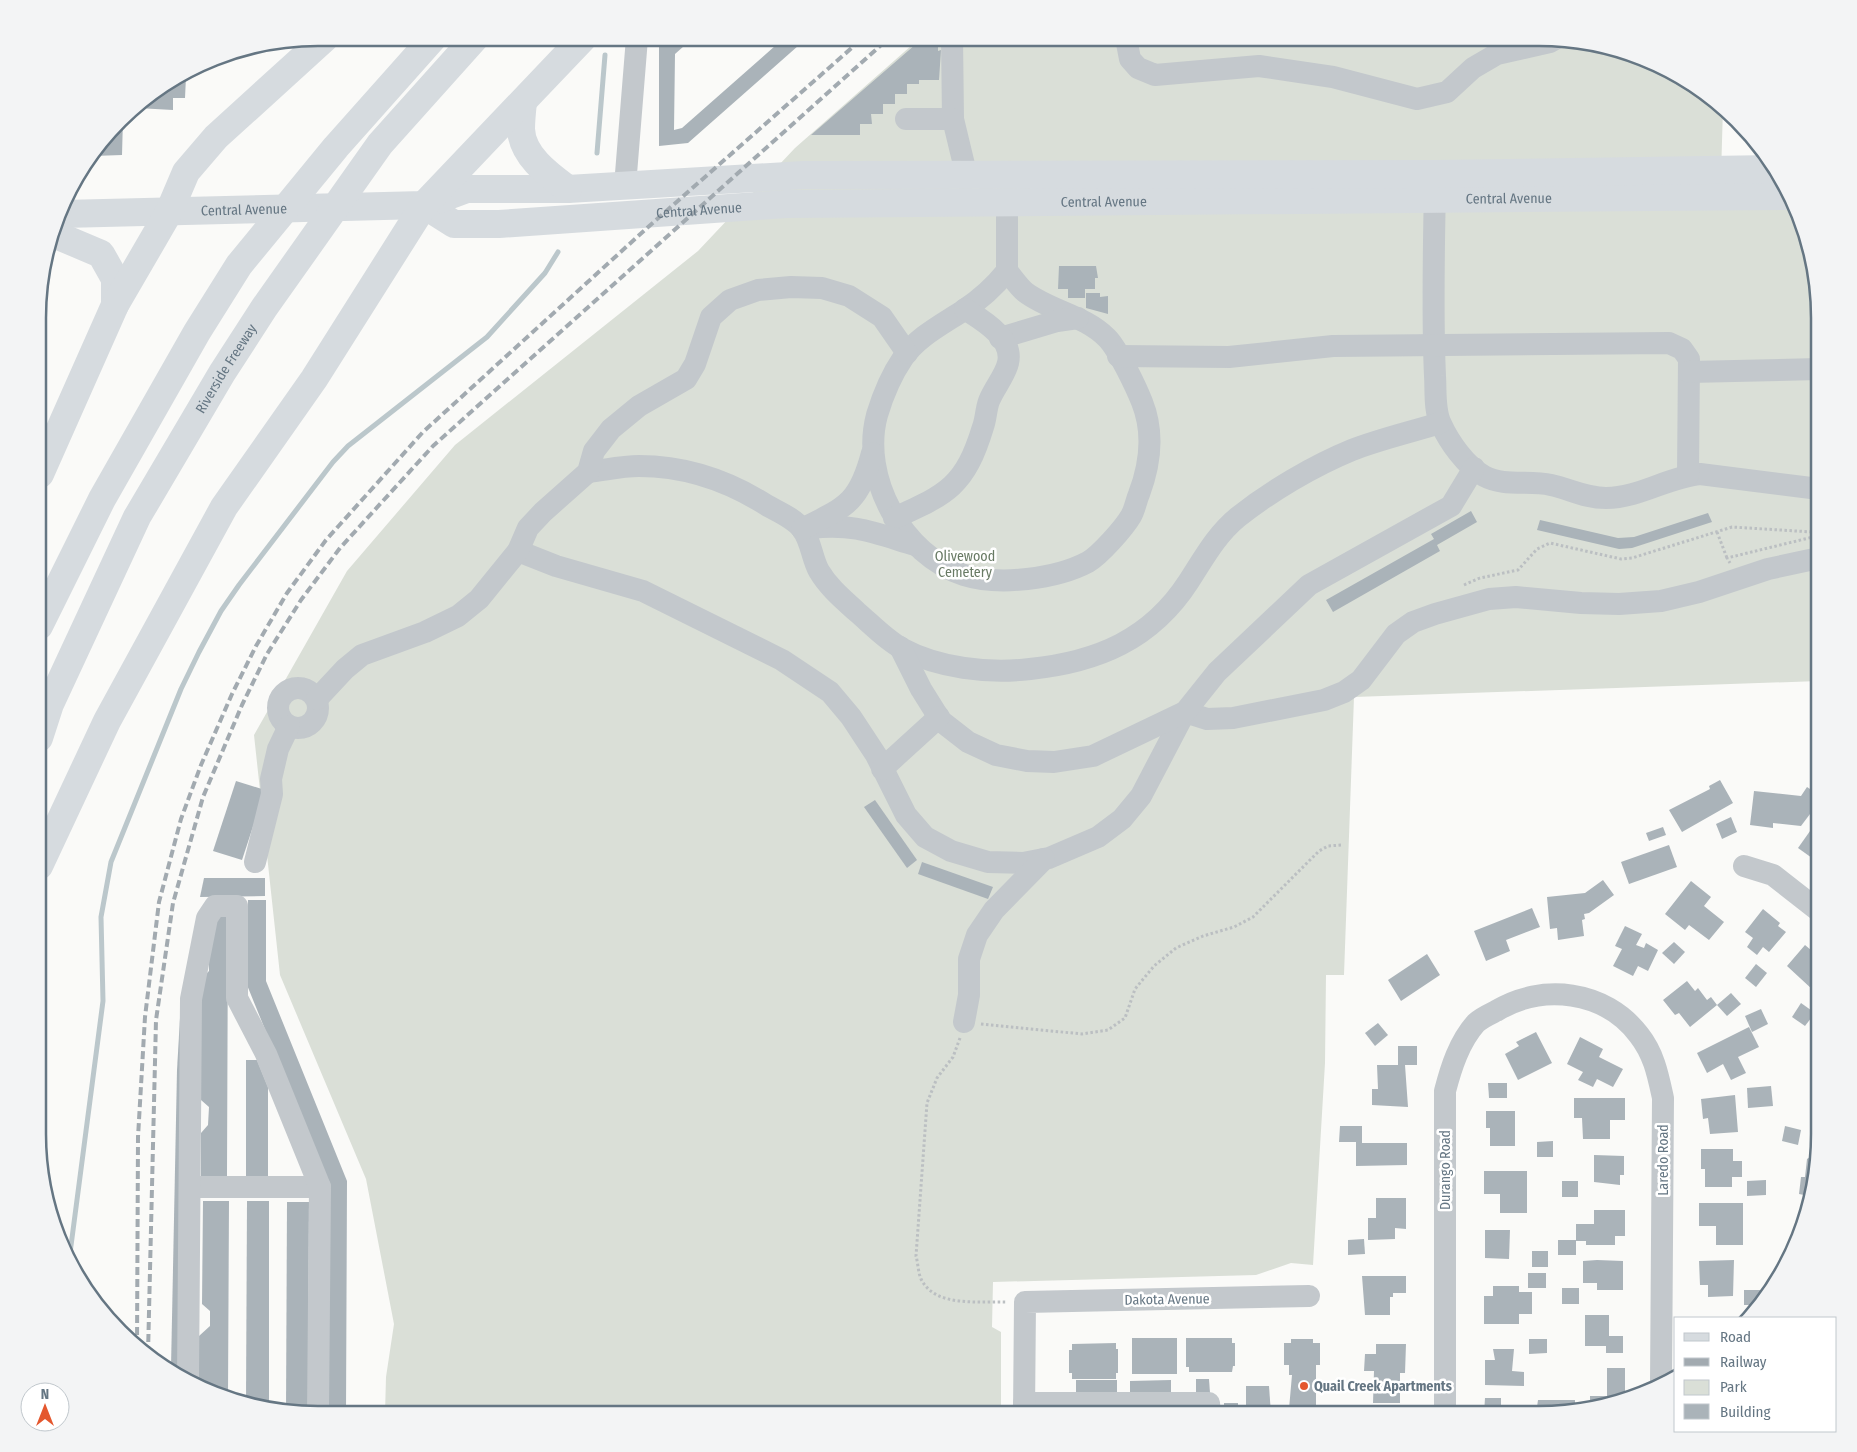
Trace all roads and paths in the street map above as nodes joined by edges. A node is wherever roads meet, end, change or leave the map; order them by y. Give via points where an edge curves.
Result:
1 (317, 46) edge
2 (426, 46) edge
3 (468, 46) edge
4 (576, 46) edge
5 (636, 46) edge
6 (952, 46) edge
7 (1128, 46) edge
8 (1532, 46) edge
9 (523, 102) junction
10 (906, 119) dead end
11 (952, 119) junction
12 (1766, 169) edge
13 (966, 173) junction
14 (1435, 185) junction
15 (625, 186) junction
16 (568, 189) junction
17 (1782, 196) edge
18 (1007, 202) junction
19 (424, 205) junction
20 (170, 212) junction
21 (67, 214) edge
22 (59, 236) edge
23 (1007, 271) junction
24 (115, 305) junction
25 (965, 310) junction
26 (1078, 318) junction
27 (1000, 338) junction
28 (1434, 345) junction
29 (907, 353) junction
30 (1118, 356) junction
31 (1811, 369) edge
32 (1689, 372) junction
33 (1440, 423) junction
34 (875, 442) junction
35 (46, 460) edge
36 (1474, 468) junction
37 (588, 472) junction
38 (1688, 475) junction
39 (1811, 488) edge
40 (894, 518) junction
41 (802, 529) junction
42 (1716, 532) junction
43 (1811, 532) edge
44 (1811, 537) edge
45 (914, 545) junction
46 (518, 552) junction
47 (1727, 558) junction
48 (1811, 560) edge
49 (1737, 579) junction
50 (1459, 587) dead end
51 (46, 612) edge
52 (900, 647) junction
53 (317, 699) junction
54 (1185, 712) junction
55 (46, 716) edge
56 (939, 717) junction
57 (289, 726) junction
58 (882, 769) junction
59 (1342, 845) dead end
60 (46, 851) edge
61 (1044, 859) junction
62 (255, 862) dead end
63 (1744, 866) dead end
64 (1811, 905) edge
65 (1559, 993) joint
66 (964, 1022) junction
67 (190, 1187) junction
68 (320, 1187) junction
69 (1309, 1296) dead end
70 (1025, 1302) junction
71 (188, 1372) edge
72 (1661, 1377) edge
73 (318, 1406) edge
74 (1024, 1406) edge
75 (1098, 1406) edge
76 (1209, 1406) edge
77 (1445, 1406) edge

1 - 20 main road via 216,137 186,172
2 - 51 main road via 336,147 239,266 102,499
3 - 55 main road, Riverside Freeway via 380,144 222,373 137,516
4 - 9 main road
5 - 15 street
6 - 11 street
7 - 8 street via 1130,59 1138,68 1155,76 1259,66 1333,77 1417,99 1447,92 1473,68 1497,54
9 - 16 main road via 521,131 526,146 541,169
9 - 19 main road
10 - 11 street
11 - 13 street
12 - 14 main road, Central Avenue
13 - 14 main road, Central Avenue
13 - 15 main road, Central Avenue via 804,175
14 - 17 main road, Central Avenue
14 - 18 main road, Central Avenue
14 - 28 street
15 - 16 main road, Central Avenue
16 - 19 main road, Central Avenue via 467,189
18 - 19 main road, Central Avenue via 786,204 454,224
18 - 23 street
19 - 20 main road, Central Avenue
19 - 60 main road via 314,379 224,507 107,721
20 - 21 main road, Central Avenue
20 - 24 main road
22 - 24 main road via 101,254 114,278
23 - 25 street via 992,290
23 - 26 street via 1024,291
24 - 35 main road
25 - 27 street via 992,327
25 - 29 street via 936,327
26 - 27 street
26 - 30 street via 1108,338
27 - 40 street via 1006,347 1008,362 989,401 974,455 960,479 947,492
28 - 30 street via 1333,346 1229,357
28 - 32 street via 1668,343 1682,349 1689,359
28 - 33 street
29 - 34 street via 876,417
29 - 37 street via 882,317 849,296 822,288 758,290 730,300 711,317 695,364 686,379 639,406 611,429 594,451
30 - 45 street via 1142,403 1148,429 1149,459 1131,516 1089,561 1055,574 996,580 965,575 937,562
31 - 32 street
32 - 38 street
33 - 36 street
33 - 52 street via 1350,451 1296,479 1237,518 1211,544 1165,614 1116,648 1062,664 1028,670 993,670 960,667
34 - 40 street via 876,468
34 - 41 street via 860,490 848,504
36 - 38 street via 1484,476 1506,483 1552,485 1584,497 1607,498 1631,495
36 - 54 street via 1451,506 1309,585 1217,672
37 - 41 street via 637,466 674,468 717,479 748,493
37 - 46 street via 528,528
38 - 39 street
40 - 45 street
41 - 45 street via 855,527
41 - 52 street via 819,571 836,594
42 - 43 path via 1732,527
42 - 47 path
42 - 50 path via 1621,559 1550,544 1537,549 1518,570 1480,578
44 - 47 path
46 - 53 street via 479,599 458,616 362,655
46 - 58 street via 643,591 782,660 830,692 851,717
47 - 49 path
48 - 49 street
49 - 54 street via 1661,600 1619,604 1581,604 1516,597 1489,599 1413,622 1396,634 1361,680 1324,700 1233,718 1207,719
52 - 56 street
53 - 57 street via 318,712 312,723 301,728
53 - 57 street via 300,688 286,691 278,702 278,709 283,722
54 - 56 street via 1093,756 1054,762 996,755 968,742
54 - 61 street via 1141,796 1122,819 1098,837
56 - 58 street
57 - 62 street via 278,749 271,779 272,794
58 - 61 street via 906,814 925,837 951,851 988,862 1023,863
59 - 66 path via 1318,851 1253,917 1185,944 1162,960 1135,989 1125,1018 1108,1030 1082,1034
61 - 66 street via 994,910 976,935 969,959 969,995
63 - 64 street via 1774,875
65 - 72 street, Laredo Road via 1593,1000 1619,1013 1639,1035 1654,1059 1663,1098
65 - 77 street, Durango Road via 1512,1001 1477,1022 1452,1062 1445,1092
66 - 70 path via 953,1056 937,1078 927,1103 916,1256 921,1279 933,1294 957,1301
67 - 68 street
67 - 68 street via 191,999 208,918 215,906 237,906 237,998 266,1054
67 - 71 street
68 - 73 street
69 - 70 street, Dakota Avenue
70 - 74 street
75 - 76 street via 1209,1403

